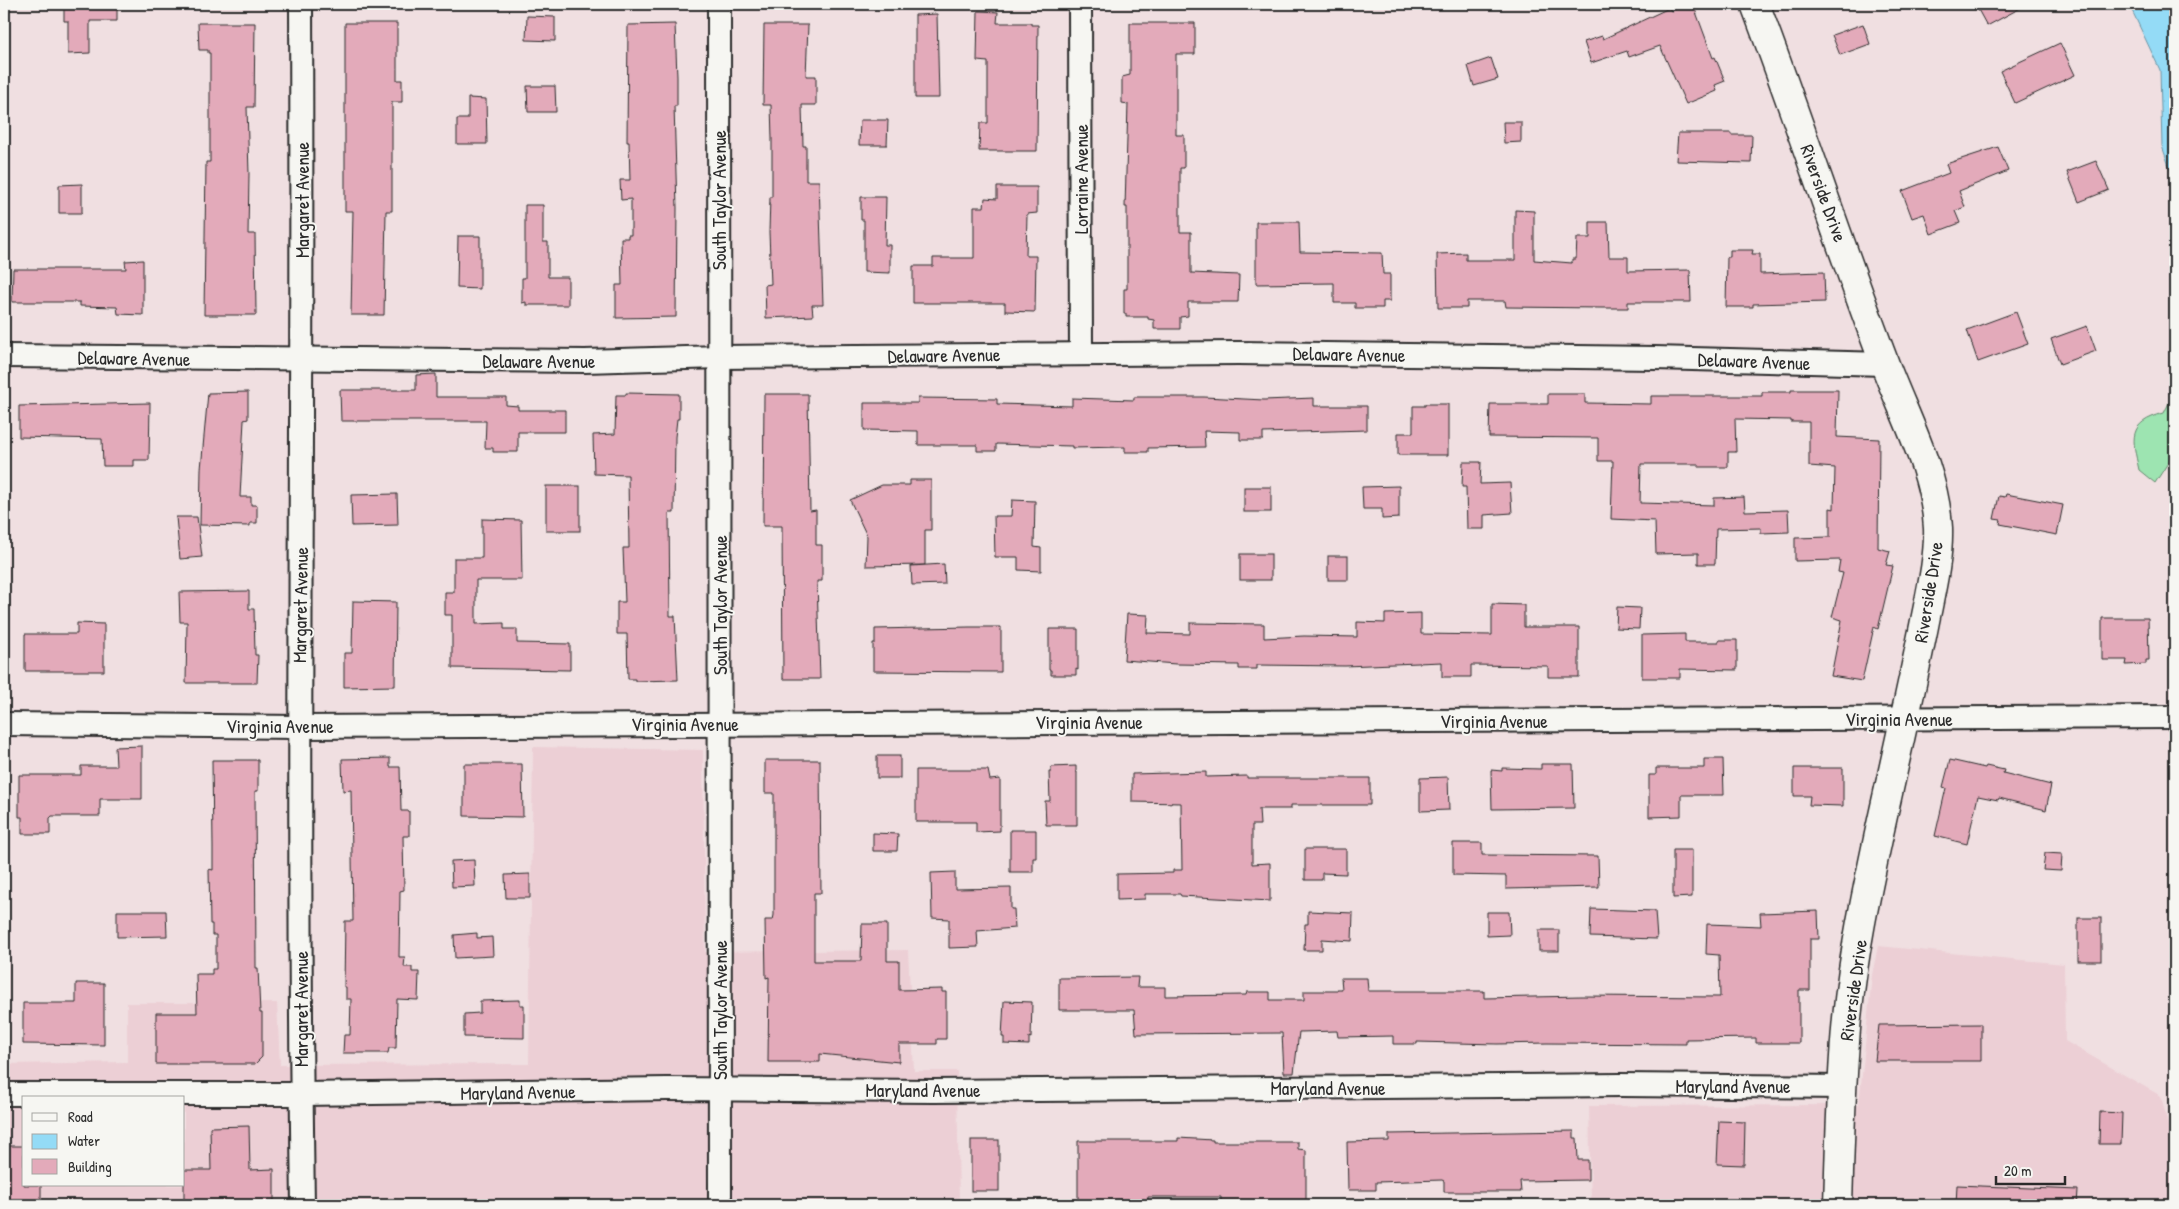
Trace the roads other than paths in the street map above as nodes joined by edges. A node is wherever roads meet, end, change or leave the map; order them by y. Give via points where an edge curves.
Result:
1 (301, 4) edge
2 (719, 4) edge
3 (1080, 4) edge
4 (1756, 4) edge
5 (1081, 354) junction
6 (4, 356) edge
7 (720, 357) junction
8 (302, 360) junction
9 (1885, 364) junction
10 (2175, 717) edge
11 (1906, 719) junction
12 (720, 723) junction
13 (4, 724) edge
14 (299, 726) junction
15 (1842, 1086) junction
16 (720, 1089) junction
17 (4, 1094) edge
18 (302, 1094) junction
19 (303, 1205) edge
20 (720, 1205) edge
21 (1838, 1205) edge

1 - 8 street, Margaret Avenue
2 - 7 street, South Taylor Avenue
3 - 5 street, Lorraine Avenue
4 - 9 street, Riverside Drive
5 - 7 street, Delaware Avenue
5 - 9 street, Delaware Avenue via 1655,358
6 - 8 street, Delaware Avenue
7 - 8 street, Delaware Avenue via 585,361
7 - 12 street, South Taylor Avenue
8 - 14 street, Margaret Avenue
9 - 11 street, Riverside Drive via 1927,472 1938,531 1935,566
10 - 11 street, Virginia Avenue
11 - 12 street, Virginia Avenue
11 - 15 street, Riverside Drive via 1863,916 1847,1017
12 - 14 street, Virginia Avenue
12 - 16 street, South Taylor Avenue
13 - 14 street, Virginia Avenue
14 - 18 street, Margaret Avenue
15 - 16 street, Maryland Avenue via 934,1091
15 - 21 street, Riverside Drive
16 - 18 street, Maryland Avenue
16 - 20 street, South Taylor Avenue
17 - 18 street, Maryland Avenue
18 - 19 street, Margaret Avenue

